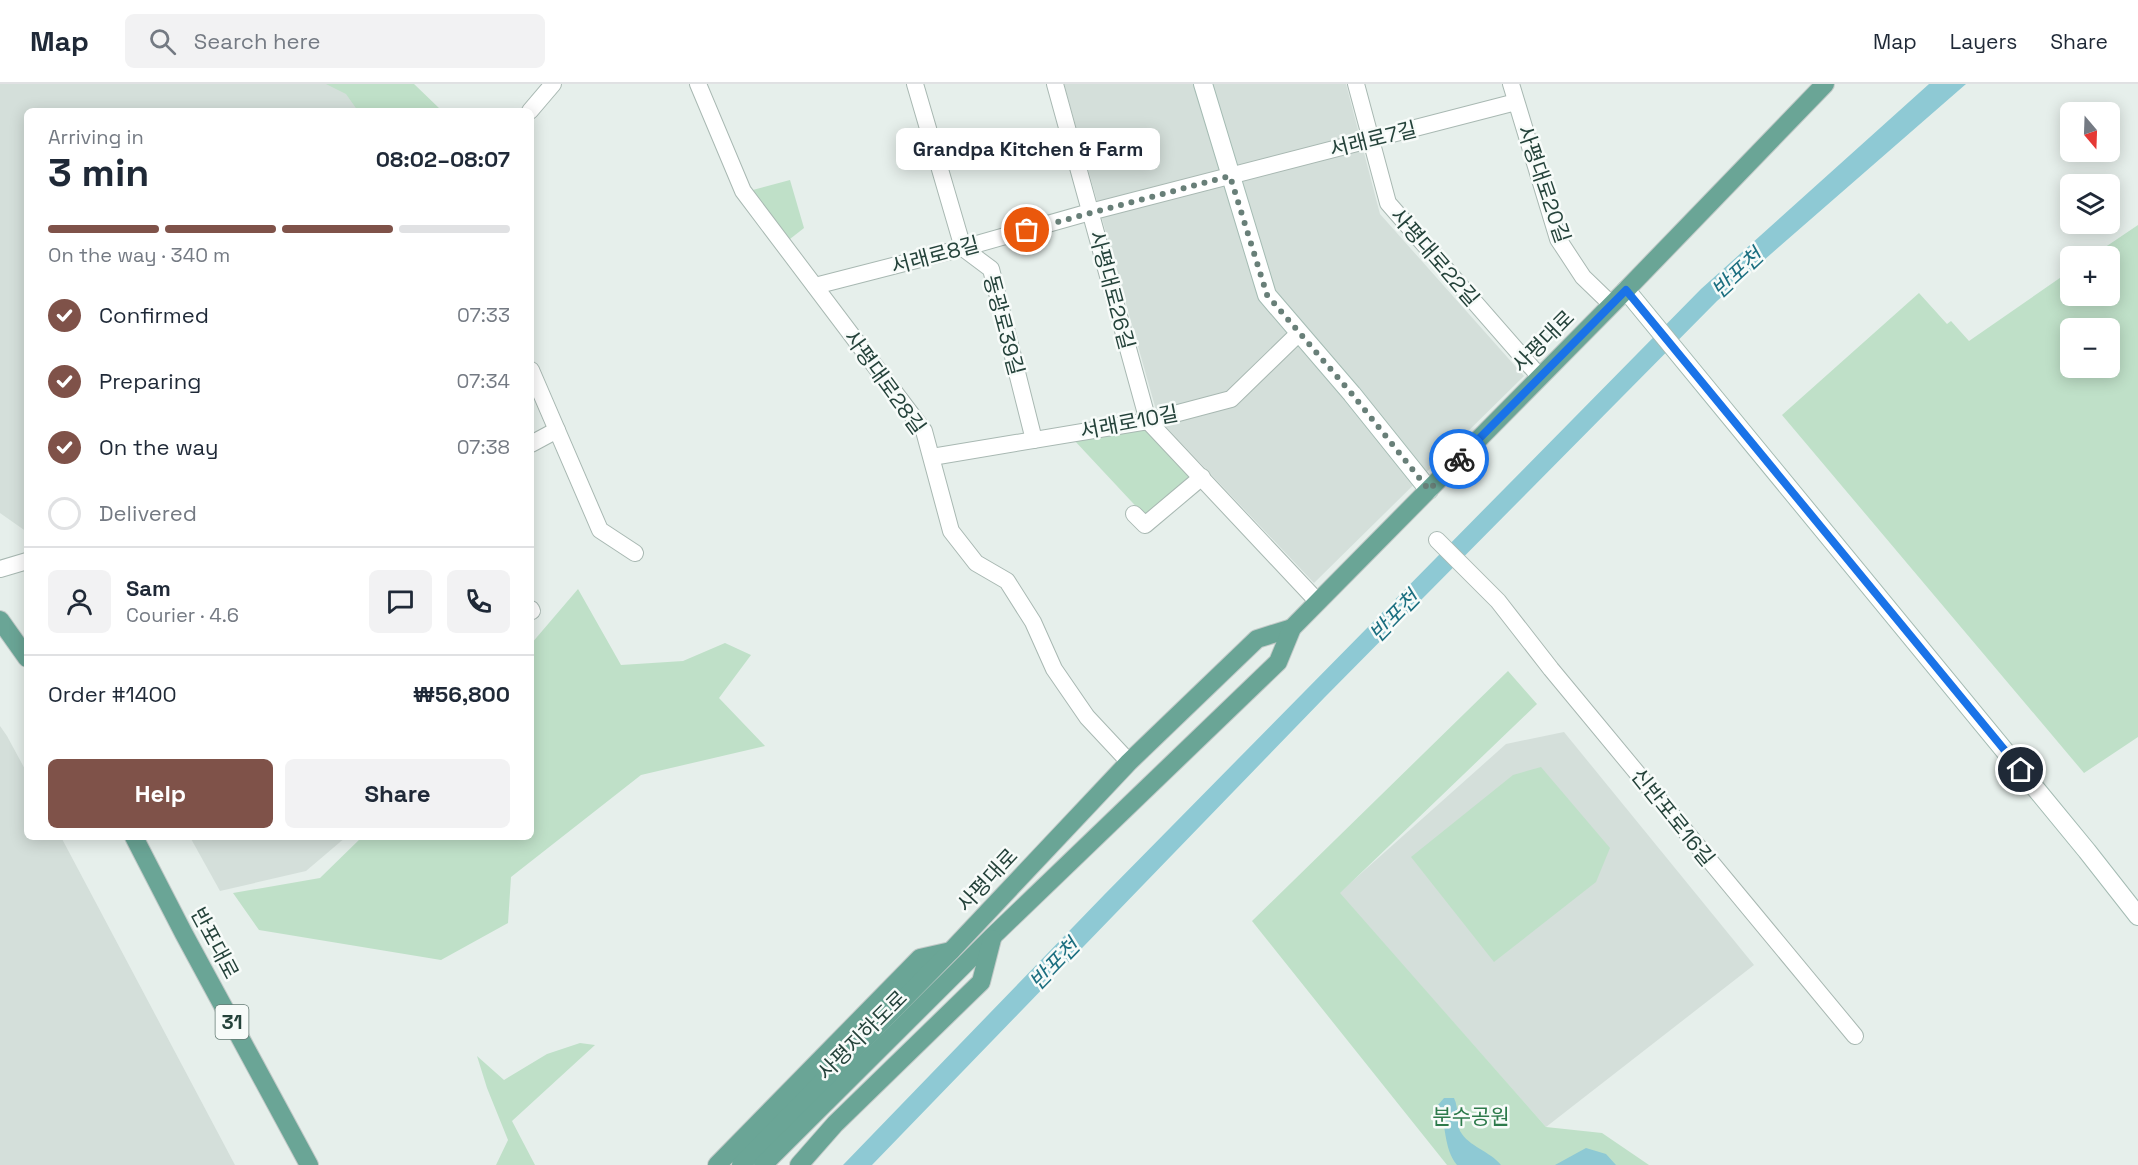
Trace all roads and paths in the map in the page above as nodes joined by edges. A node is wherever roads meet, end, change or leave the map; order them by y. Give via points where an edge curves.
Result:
1 (554, 84) edge
2 (698, 84) edge
3 (915, 84) edge
4 (1055, 84) edge
5 (1203, 84) edge
6 (1356, 84) edge
7 (1511, 84) edge
8 (1825, 84) edge
9 (1516, 102) junction
10 (533, 108) edge
11 (1371, 140) junction
12 (1230, 176) junction
13 (1090, 212) junction
14 (963, 248) junction
15 (814, 286) junction
16 (1626, 290) junction
17 (1611, 304) junction
18 (1299, 333) junction
19 (534, 377) edge
20 (1540, 377) junction
21 (1148, 421) junction
22 (557, 430) junction
23 (1034, 440) junction
24 (534, 442) edge
25 (932, 457) junction
26 (1202, 477) junction
27 (1429, 490) junction
28 (1134, 514) dead end
29 (1437, 540) dead end
30 (635, 553) dead end
31 (24, 562) edge
32 (0, 569) edge
33 (1318, 602) junction
34 (0, 620) edge
35 (1292, 628) junction
36 (24, 654) edge
37 (1129, 762) junction
38 (136, 840) edge
39 (2138, 916) edge
40 (992, 937) junction
41 (951, 951) junction
42 (1855, 1036) dead end
43 (309, 1165) edge
44 (717, 1165) edge
45 (741, 1165) edge
46 (763, 1165) edge
47 (799, 1165) edge

1 - 10 street
2 - 15 street, 사평대로28길 via 743,191
3 - 14 street
4 - 13 street, 사평대로26길
5 - 12 street
6 - 11 street, 사평대로22길
7 - 9 street, 사평대로20길
8 - 16 main road, 사평대로
9 - 11 street, 서래로7길
9 - 17 street, 사평대로20길 via 1558,239 1583,277
11 - 12 street, 서래로7길
11 - 20 street, 사평대로22길 via 1388,203
12 - 13 street, 서래로8길
12 - 18 street via 1267,295
13 - 14 street, 서래로8길
13 - 21 street, 사평대로26길
14 - 15 street, 서래로8길
14 - 23 street, 동광로39길 via 991,269
15 - 25 street, 사평대로28길 via 924,431
16 - 17 main road, 사평대로
16 - 39 street
17 - 20 main road, 사평대로
18 - 21 street, 서래로10길 via 1231,399
18 - 27 street
19 - 22 street
20 - 27 main road, 사평대로
21 - 23 street, 서래로10길
21 - 26 street, 사평대로26길
22 - 24 street
22 - 30 street via 600,530
23 - 25 street, 서래로10길
25 - 37 street, 사평대로28길 via 951,531 976,563 1006,581 1034,622 1054,669 1087,717
26 - 28 street via 1145,525
26 - 33 street, 사평대로26길
27 - 33 main road, 사평대로
29 - 42 street, 신반포로16길 via 1494,596
31 - 32 street
33 - 35 main road, 사평대로
34 - 36 main road
35 - 37 main road, 사평대로 via 1257,639
35 - 40 main road, 사평대로 via 1278,662
37 - 41 main road, 사평대로
38 - 43 main road, 반포대로 / 31
40 - 46 main road, 사평지하도로
40 - 47 main road via 981,982 835,1124
41 - 44 main road via 920,958
41 - 45 main road, 사평지하도로

